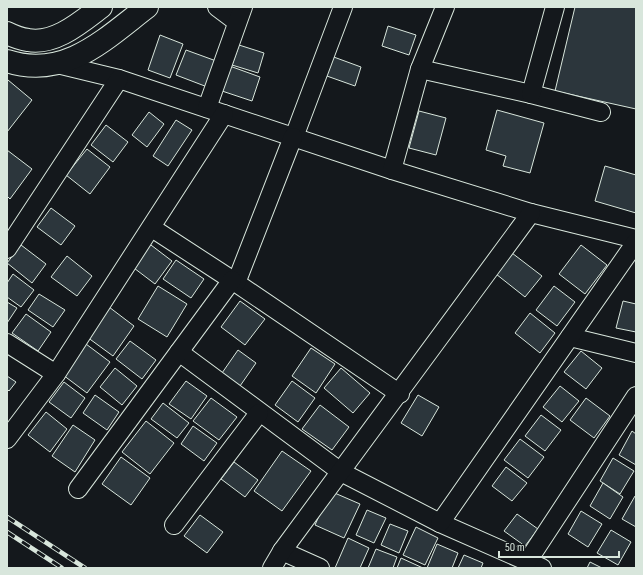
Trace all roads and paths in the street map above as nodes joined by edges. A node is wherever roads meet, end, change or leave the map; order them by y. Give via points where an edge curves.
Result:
1 (101, 7) edge
2 (148, 7) edge
3 (217, 7) edge
4 (343, 7) edge
5 (445, 7) edge
6 (555, 7) edge
7 (240, 14) edge
8 (7, 33) edge
9 (7, 60) edge
10 (57, 64) junction
11 (420, 69) junction
12 (111, 77) junction
13 (531, 94) junction
14 (207, 108) junction
15 (601, 112) dead end
16 (224, 114) junction
17 (293, 137) junction
18 (392, 170) junction
19 (531, 213) junction
20 (152, 228) junction
21 (636, 240) edge
22 (7, 249) edge
23 (234, 281) junction
24 (570, 337) junction
25 (7, 343) edge
26 (179, 352) junction
27 (636, 353) edge
28 (56, 374) junction
29 (400, 394) junction
30 (636, 396) edge
31 (258, 413) junction
32 (7, 439) edge
33 (340, 472) junction
34 (78, 489) dead end
35 (440, 523) junction
36 (174, 525) dead end
37 (282, 550) junction
38 (535, 565) edge
39 (272, 568) edge
40 (320, 568) edge

1 - 8 main road via 73,27 50,38 28,41
2 - 10 main road via 92,49
3 - 7 street
4 - 17 street
5 - 11 street
6 - 13 street
7 - 14 street
9 - 10 main road via 28,65
10 - 12 street
11 - 13 street
11 - 18 street
12 - 14 street
12 - 22 street
13 - 15 street
14 - 16 street
16 - 17 street
16 - 20 street
17 - 18 street
17 - 23 street
18 - 19 street
19 - 21 street
19 - 29 street
20 - 23 street
20 - 28 street
21 - 24 street
23 - 26 street
23 - 29 street
24 - 27 street
24 - 35 street
25 - 28 street
26 - 31 street
26 - 34 street
28 - 32 street
29 - 33 street
30 - 38 street
31 - 33 street
31 - 36 street
33 - 35 street
33 - 37 street
35 - 38 street
37 - 39 street
37 - 40 street

